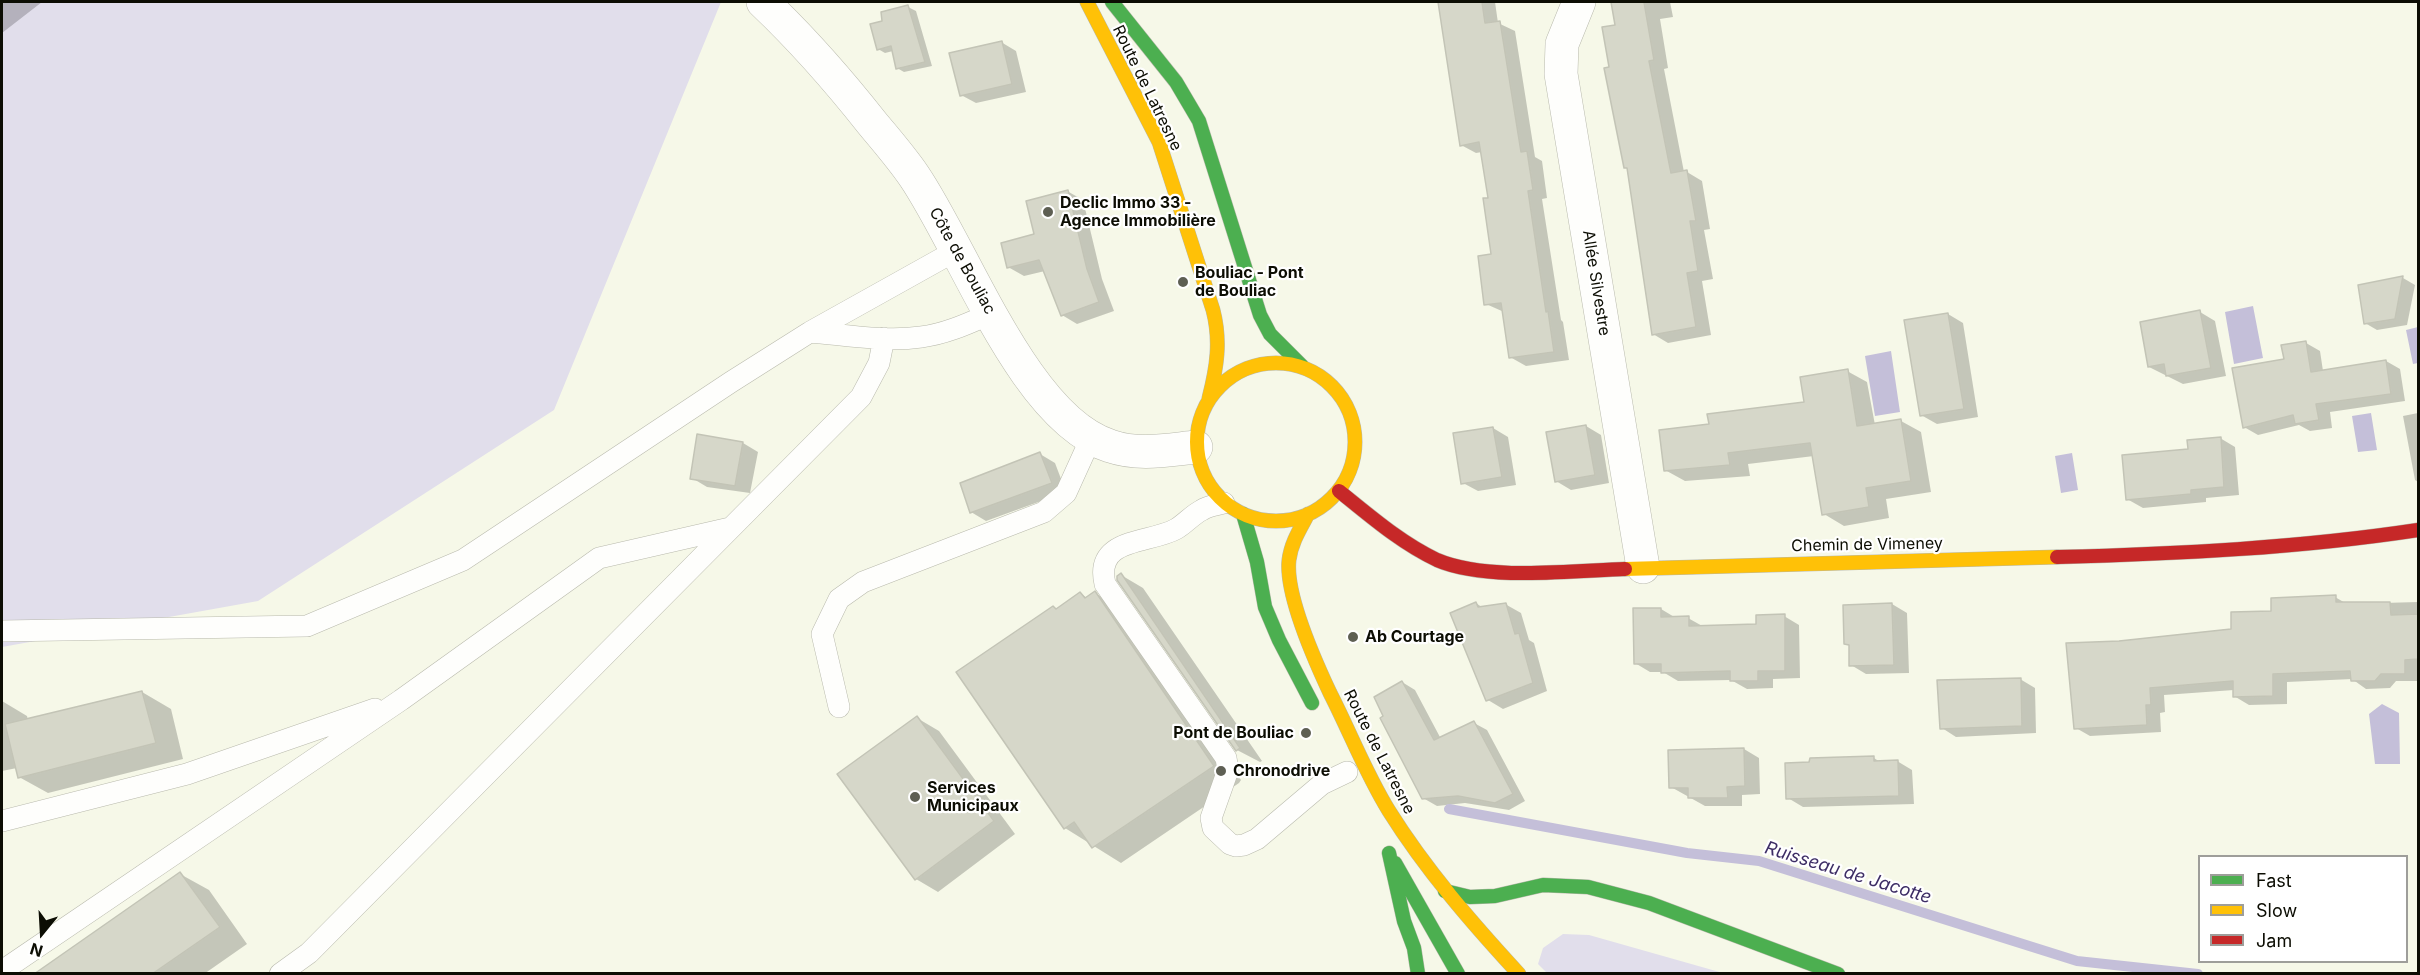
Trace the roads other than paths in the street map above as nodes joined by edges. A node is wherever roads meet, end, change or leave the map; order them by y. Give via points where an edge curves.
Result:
1 (763, 2) edge
2 (1087, 2) edge
3 (1112, 2) edge
4 (1579, 2) edge
5 (1162, 62) junction
6 (1128, 83) junction
7 (957, 250) junction
8 (992, 313) junction
9 (810, 332) junction
10 (884, 338) junction
11 (1302, 366) junction
12 (1208, 398) junction
13 (1091, 438) junction
14 (1196, 447) junction
15 (1339, 491) junction
16 (1224, 503) junction
17 (1243, 514) junction
18 (1308, 514) junction
19 (730, 528) junction
20 (2418, 530) edge
21 (1643, 567) junction
22 (2, 631) edge
23 (401, 700) junction
24 (839, 707) dead end
25 (1317, 712) dead end
26 (1347, 771) dead end
27 (2, 821) edge
28 (1444, 891) junction
29 (2, 971) edge
30 (280, 974) edge
31 (1418, 974) edge
32 (1458, 974) edge
33 (1519, 974) edge
34 (1838, 974) edge

1 - 7 street, Côte de Bouliac via 831,72 906,165
2 - 6 main road, Route de Latresne
3 - 5 main road, Route de Latresne
4 - 21 street, Allée Silvestre via 1562,44 1561,74
5 - 6 street
5 - 11 main road, Route de Latresne via 1198,121 1260,315 1270,334
6 - 12 main road, Route de Latresne via 1159,142 1218,326 1220,356
7 - 8 street, Côte de Bouliac
7 - 9 lane
8 - 10 lane via 949,331
8 - 13 street, Côte de Bouliac via 1021,365 1045,397
9 - 10 lane
9 - 22 lane via 463,560 307,626
10 - 19 lane via 879,363 861,397
11 - 12 main road via 1275,362 1249,366 1226,378
11 - 15 main road via 1324,378 1342,396 1353,419 1356,444 1351,468
12 - 14 main road via 1198,421
13 - 14 street, Côte de Bouliac via 1127,451
13 - 24 lane via 1066,493 1044,512 863,582 839,600 822,634
14 - 16 main road via 1200,468
15 - 18 main road
15 - 21 main road, Chemin de Vimeney via 1418,549 1476,571
16 - 17 main road
16 - 26 lane via 1203,509 1175,530 1120,546 1108,557 1102,571 1105,584 1226,758 1228,770 1211,818 1213,828 1230,844 1244,845 1257,839 1323,784
17 - 18 main road via 1268,521 1294,520
17 - 25 main road via 1265,607
18 - 28 main road, Route de Latresne via 1294,539 1289,560 1303,632 1388,808
19 - 23 lane via 599,558
19 - 30 lane via 309,953
20 - 21 main road, Chemin de Vimeney via 2347,541 2130,555
23 - 27 lane via 187,774
23 - 29 lane
28 - 33 main road, Route de Latresne
28 - 34 main road via 1470,897 1495,896 1543,885 1588,887 1649,903
31 - 32 main road via 1387,848

